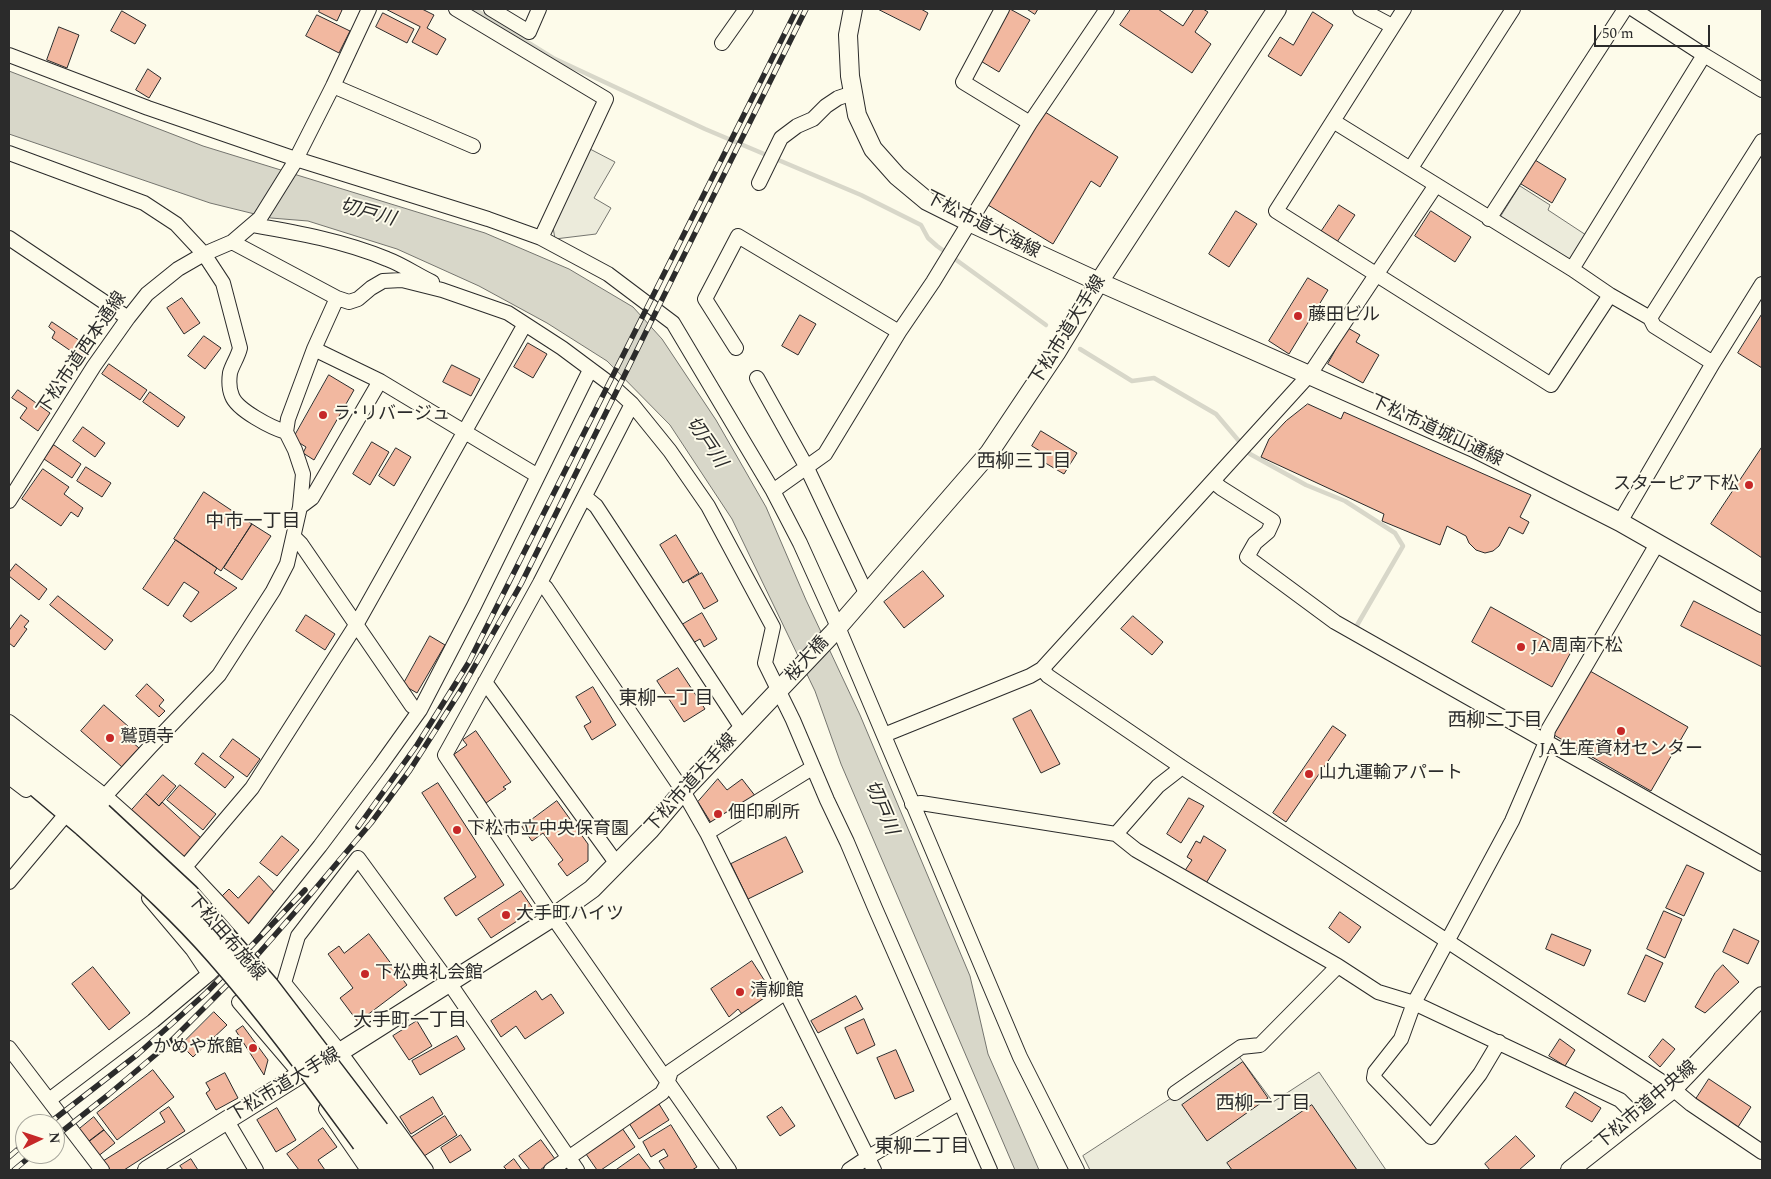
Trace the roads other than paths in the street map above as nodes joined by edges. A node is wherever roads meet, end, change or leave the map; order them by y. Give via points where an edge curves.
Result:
1 (369, 9) edge
2 (456, 9) edge
3 (492, 9) edge
4 (539, 9) edge
5 (746, 9) edge
6 (853, 9) edge
7 (1002, 9) edge
8 (1106, 9) edge
9 (1277, 9) edge
10 (1360, 9) edge
11 (1404, 9) edge
12 (1513, 9) edge
13 (1625, 9) edge
14 (1633, 9) edge
15 (1392, 26) junction
16 (722, 43) dead end
17 (9, 55) edge
18 (1704, 55) junction
19 (333, 86) junction
20 (1762, 90) edge
21 (853, 93) junction
22 (1333, 121) junction
23 (1030, 123) junction
24 (1762, 141) edge
25 (474, 146) dead end
26 (9, 153) edge
27 (294, 162) junction
28 (1411, 168) junction
29 (759, 183) dead end
30 (1436, 185) junction
31 (1489, 219) junction
32 (256, 221) junction
33 (969, 222) junction
34 (9, 238) edge
35 (541, 238) junction
36 (232, 242) junction
37 (204, 254) junction
38 (1572, 270) junction
39 (1376, 274) junction
40 (1099, 282) junction
41 (1762, 284) edge
42 (442, 290) junction
43 (1610, 295) junction
44 (337, 298) junction
45 (128, 318) junction
46 (1650, 318) junction
47 (524, 324) junction
48 (899, 332) junction
49 (736, 348) dead end
50 (314, 349) junction
51 (1713, 363) junction
52 (590, 370) junction
53 (1310, 374) junction
54 (757, 378) dead end
55 (380, 381) junction
56 (632, 404) junction
57 (286, 432) junction
58 (463, 432) junction
59 (806, 466) junction
60 (538, 476) junction
61 (1214, 482) junction
62 (773, 491) junction
63 (585, 497) junction
64 (9, 501) edge
65 (300, 507) junction
66 (1620, 522) junction
67 (294, 537) junction
68 (1657, 544) junction
69 (540, 584) junction
70 (866, 593) junction
71 (1762, 603) edge
72 (356, 626) junction
73 (836, 630) junction
74 (1042, 669) junction
75 (484, 682) junction
76 (780, 690) junction
77 (420, 710) junction
78 (9, 722) edge
79 (742, 728) junction
80 (884, 734) junction
81 (9, 738) edge
82 (1546, 742) junction
83 (9, 762) edge
84 (1180, 766) junction
85 (812, 768) junction
86 (9, 777) edge
87 (683, 792) junction
88 (912, 804) junction
89 (97, 812) junction
90 (62, 819) junction
91 (707, 834) junction
92 (1116, 834) junction
93 (617, 864) junction
94 (1762, 864) edge
95 (185, 867) junction
96 (9, 882) edge
97 (553, 917) junction
98 (249, 935) junction
99 (1449, 941) junction
100 (1338, 966) junction
101 (209, 974) junction
102 (450, 984) junction
103 (786, 992) junction
104 (1762, 996) edge
105 (239, 1002) dead end
106 (1414, 1003) junction
107 (1498, 1042) junction
108 (9, 1048) edge
109 (340, 1052) junction
110 (301, 1074) junction
111 (667, 1084) junction
112 (1673, 1089) junction
113 (1175, 1093) dead end
114 (49, 1100) junction
115 (959, 1103) junction
116 (1636, 1117) junction
117 (227, 1121) junction
118 (371, 1137) junction
119 (1762, 1152) edge
120 (569, 1158) junction
121 (867, 1158) junction
122 (102, 1170) edge
123 (147, 1170) edge
124 (256, 1170) edge
125 (368, 1170) edge
126 (384, 1170) edge
127 (407, 1170) edge
128 (426, 1170) edge
129 (552, 1170) edge
130 (578, 1170) edge
131 (728, 1170) edge
132 (849, 1170) edge
133 (874, 1170) edge
134 (990, 1170) edge
135 (1077, 1170) edge
136 (1570, 1170) edge

1 - 19 street
2 - 35 street via 606,99
3 - 4 street via 529,32
5 - 16 street
6 - 21 street, 下松市道大海線 via 848,35
7 - 23 street via 963,82
8 - 23 street
9 - 40 street, 下松市道大手線
10 - 15 street
11 - 15 street
12 - 28 street
13 - 31 street
14 - 18 street
15 - 22 street
17 - 27 street
18 - 20 street
18 - 38 street
19 - 25 street
19 - 27 street
21 - 29 street via 838,98 813,119 781,138
21 - 33 street, 下松市道大海線 via 857,115 874,149 897,176 927,201
22 - 28 street
22 - 39 street via 1276,211
23 - 33 street
24 - 46 street
26 - 37 street via 144,203 176,224
27 - 32 street, 下松市道西本通線
27 - 35 street via 488,219
28 - 30 street
30 - 31 street
30 - 39 street
31 - 38 street
32 - 36 street, 下松市道西本通線
32 - 42 street via 389,259
33 - 40 street, 下松市道大海線
33 - 48 street
34 - 45 street
35 - 62 street via 608,274 673,323
36 - 37 street, 下松市道西本通線
36 - 44 street
37 - 45 street, 下松市道西本通線 via 146,294
37 - 57 street via 223,283 240,348 230,372 232,398 275,429
38 - 43 street
39 - 43 street via 1551,385
39 - 53 street
40 - 53 street, 下松市道城山通線
40 - 70 street, 下松市道大手線 via 989,452
41 - 51 street
42 - 44 street via 402,280 383,281 358,299 349,302
42 - 47 street via 508,313
43 - 46 street
44 - 50 street
45 - 64 street, 下松市道西本通線
46 - 51 street via 1654,326
47 - 52 street
47 - 58 street
48 - 49 street via 738,236 705,299
48 - 59 street via 824,454
50 - 55 street
50 - 57 street
51 - 66 street
52 - 56 street
52 - 60 street
53 - 61 street
53 - 66 street, 下松市道城山通線 via 1474,448
54 - 59 street
55 - 58 street
55 - 65 street via 312,498
56 - 63 street
56 - 76 street via 708,506 773,627 765,663
57 - 65 street via 303,474
58 - 60 street
58 - 72 street
59 - 62 street
59 - 70 street
60 - 77 street
61 - 74 street
61 - 82 street via 1273,520 1268,532 1255,543 1247,557 1335,622
62 - 73 street via 800,543
63 - 69 street
63 - 79 street via 596,506
65 - 67 street
66 - 68 street, 下松市道城山通線
67 - 72 street
67 - 89 street via 287,564 273,591 218,675 150,747
68 - 71 street, 下松市道城山通線
68 - 82 street via 1548,730
69 - 75 street
69 - 87 street via 546,588
70 - 73 street, 下松市道大手線
72 - 77 street via 412,706
72 - 95 street via 252,788
73 - 76 street, 桜大橋
73 - 80 street
74 - 80 street
74 - 84 street
75 - 93 street
75 - 97 street via 445,756
76 - 79 street, 下松市道大手線
76 - 85 street
77 - 98 street via 342,817
78 - 89 street
79 - 87 street, 下松市道大手線
80 - 88 street
81 - 89 main road, 下松田布施線
82 - 94 street
82 - 99 street via 1512,822
83 - 89 main road, 下松田布施線
84 - 92 street
84 - 99 street
85 - 91 street
85 - 115 street via 848,842
86 - 90 street
87 - 91 street
87 - 93 street, 下松市道大手線
88 - 92 street
88 - 135 street via 1020,1057
89 - 95 street
89 - 118 main road, 下松田布施線, bridge via 291,1046
90 - 96 street
90 - 101 street via 152,900 194,950
91 - 103 street
92 - 100 street via 1136,850
93 - 97 street, 下松市道大手線 via 592,889
95 - 98 street
97 - 102 street, 下松市道大手線
97 - 111 street
98 - 101 street
99 - 106 street
99 - 112 street
100 - 106 street via 1378,992
100 - 113 street via 1260,1045 1241,1047
101 - 114 street
102 - 109 street, 下松市道大手線
102 - 109 street via 358,858 298,936 284,983
102 - 120 street
103 - 111 street via 671,1071
103 - 121 street
104 - 112 street, 下松市道中央線
105 - 110 street
106 - 107 street
106 - 107 street via 1401,1039 1375,1072 1374,1078 1431,1137 1480,1074
107 - 116 street via 1620,1100
108 - 114 street
109 - 110 street, 下松市道大手線
109 - 128 street
110 - 117 street, 下松市道大手線
110 - 125 street
111 - 120 street via 662,1093
111 - 131 street
112 - 116 street, 下松市道中央線
112 - 119 street
114 - 122 street
115 - 121 street
115 - 134 street
116 - 136 street, 下松市道中央線
117 - 123 street, 下松市道大手線
117 - 124 street
118 - 126 main road, 下松田布施線
118 - 127 main road, 下松田布施線
120 - 129 street
120 - 130 street
121 - 132 street
121 - 133 street

